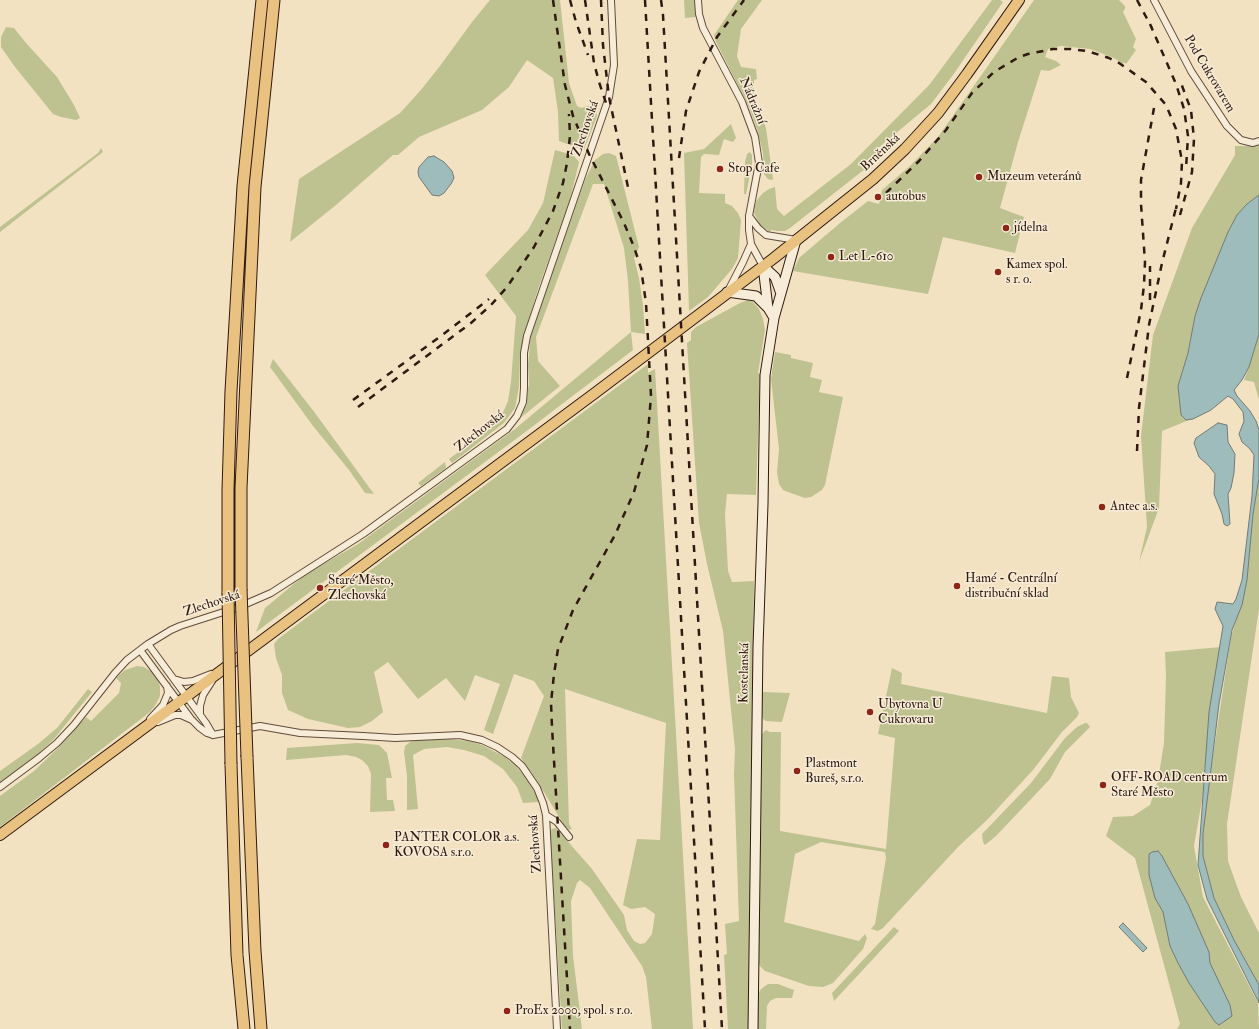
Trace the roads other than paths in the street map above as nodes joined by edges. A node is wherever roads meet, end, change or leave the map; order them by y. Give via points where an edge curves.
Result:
1 (262, 0) edge
2 (274, 0) edge
3 (611, 0) edge
4 (698, 0) edge
5 (1019, 0) edge
6 (1154, 0) edge
7 (1259, 141) edge
8 (749, 216) junction
9 (796, 240) junction
10 (751, 244) junction
11 (763, 266) junction
12 (780, 291) junction
13 (727, 292) junction
14 (768, 308) junction
15 (774, 318) junction
16 (148, 644) junction
17 (140, 650) junction
18 (220, 671) junction
19 (174, 679) junction
20 (167, 685) junction
21 (183, 698) junction
22 (200, 714) junction
23 (193, 720) junction
24 (213, 735) junction
25 (130, 738) junction
26 (0, 788) edge
27 (546, 815) junction
28 (0, 835) edge
29 (568, 836) dead end
30 (244, 1029) edge
31 (261, 1029) edge
32 (557, 1029) edge
33 (753, 1029) edge

1 - 30 highway, bridge via 243,186 228,490 231,764 237,955
2 - 31 highway, bridge via 255,187 241,480 241,589 247,757
3 - 16 street, Zlechovská via 614,65 609,97 527,336 523,402 517,416 507,429 369,530 276,590 253,602 180,626
4 - 8 street, Nádražní via 703,28 742,102 757,148 758,170
5 - 9 main road, Brněnská via 967,74 920,133 877,175
6 - 7 street, Pod Cukrovarem via 1191,71 1227,126 1241,140 1253,143
8 - 9 street via 766,235
8 - 10 street, Nádražní
9 - 11 main road, Brněnská
9 - 12 main road, Kostelanská
10 - 11 street, Nádražní
10 - 13 street, Nádražní
11 - 12 main road via 775,277
11 - 13 main road, Brněnská
11 - 14 main road
12 - 15 main road, Kostelanská
13 - 14 main road via 756,296
13 - 18 main road, Brněnská
14 - 15 main road
15 - 33 main road, Kostelanská via 765,375 758,647
16 - 17 street, Zlechovská
16 - 19 street
17 - 20 street
17 - 26 street, Zlechovská via 115,673 58,743
18 - 19 street via 193,681
18 - 21 main road, Brněnská
18 - 22 street via 203,695
19 - 21 street
20 - 21 street
20 - 25 street via 168,692 163,705
21 - 22 street
21 - 23 street
21 - 25 main road, Brněnská
22 - 24 street
23 - 24 street
23 - 25 street via 175,715
24 - 27 street, Zlechovská via 260,726 300,733 395,738 467,736 497,747 522,766 537,788
25 - 28 main road, Brněnská
27 - 29 street via 557,822
27 - 32 street, Zlechovská

